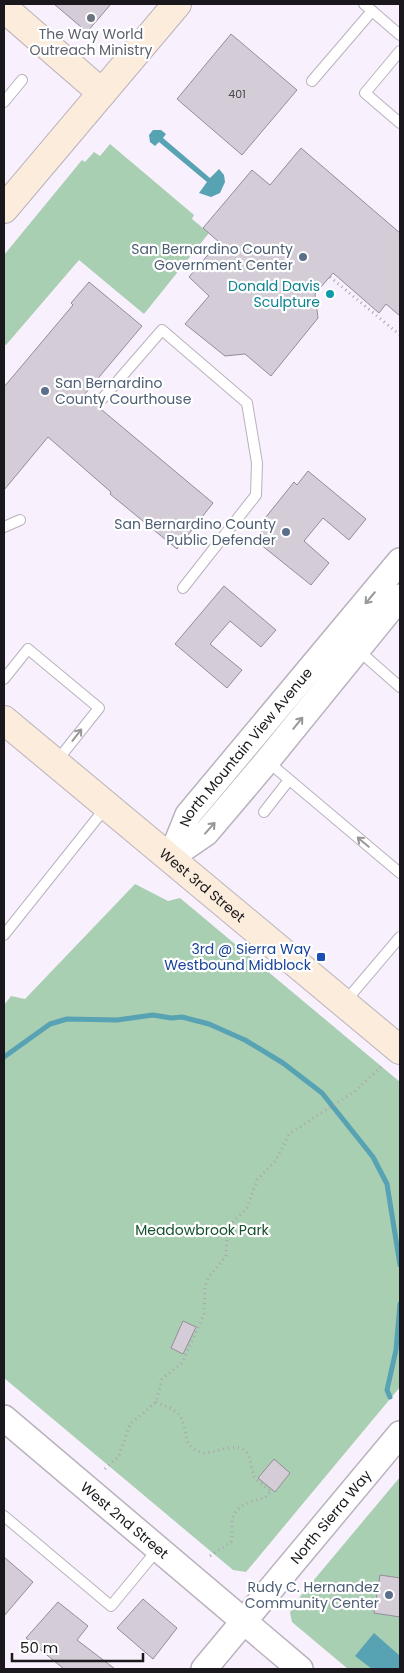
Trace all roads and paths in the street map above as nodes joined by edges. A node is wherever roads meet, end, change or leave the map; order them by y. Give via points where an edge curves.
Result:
1 (177, 4) edge
2 (368, 7) edge
3 (4, 8) edge
4 (400, 35) edge
5 (400, 51) edge
6 (22, 80) dead end
7 (312, 81) dead end
8 (102, 92) junction
9 (4, 102) edge
10 (400, 123) edge
11 (4, 209) edge
12 (330, 277) dead end
13 (400, 334) edge
14 (103, 398) dead end
15 (20, 520) dead end
16 (4, 528) edge
17 (400, 561) edge
18 (183, 588) dead end
19 (400, 597) edge
20 (348, 642) junction
21 (4, 679) edge
22 (398, 682) edge
23 (4, 720) edge
24 (257, 753) junction
25 (56, 762) junction
26 (289, 780) junction
27 (108, 804) junction
28 (264, 812) dead end
29 (171, 857) junction
30 (400, 873) edge
31 (4, 935) edge
32 (400, 937) edge
33 (344, 1003) junction
34 (392, 1057) edge
35 (156, 1402) junction
36 (4, 1418) edge
37 (400, 1434) edge
38 (105, 1469) dead end
39 (4, 1516) edge
40 (158, 1549) junction
41 (210, 1556) dead end
42 (244, 1621) junction
43 (204, 1669) edge
44 (300, 1669) edge

1 - 8 main road
2 - 4 lane
2 - 7 lane
3 - 8 main road
5 - 10 lane via 365,93
6 - 9 lane
8 - 11 main road
12 - 13 path
14 - 18 lane via 162,330 247,403 257,463 256,494
15 - 16 lane
17 -> 20 street, North Mountain View Avenue
19 - 20 street, North Mountain View Avenue
20 - 22 lane
20 - 24 street, North Mountain View Avenue
25 -> 21 lane via 98,708 28,649
23 - 25 main road, West 3rd Street
24 - 26 lane
24 - 29 street, North Mountain View Avenue via 188,815
25 - 27 main road, West 3rd Street
26 - 28 lane
30 -> 26 lane
27 - 29 main road, West 3rd Street
27 - 31 lane
29 - 33 main road, West 3rd Street
32 - 33 lane
33 - 34 main road, West 3rd Street
34 - 35 path via 355,1091 289,1134 276,1160 257,1180 248,1208 227,1234 226,1256 212,1272 206,1286 204,1314 182,1363 162,1379
35 - 38 path via 130,1424 119,1456
35 - 41 path via 179,1415 188,1444 196,1451 204,1453 231,1447 243,1449 248,1453 254,1477 271,1491 265,1498 249,1501 235,1512 231,1542
36 - 40 street, West 2nd Street
37 - 42 street, North Sierra Way
39 - 40 lane via 111,1606
40 - 42 street, West 2nd Street
42 - 43 street, North Sierra Way
42 - 44 street, West 2nd Street

